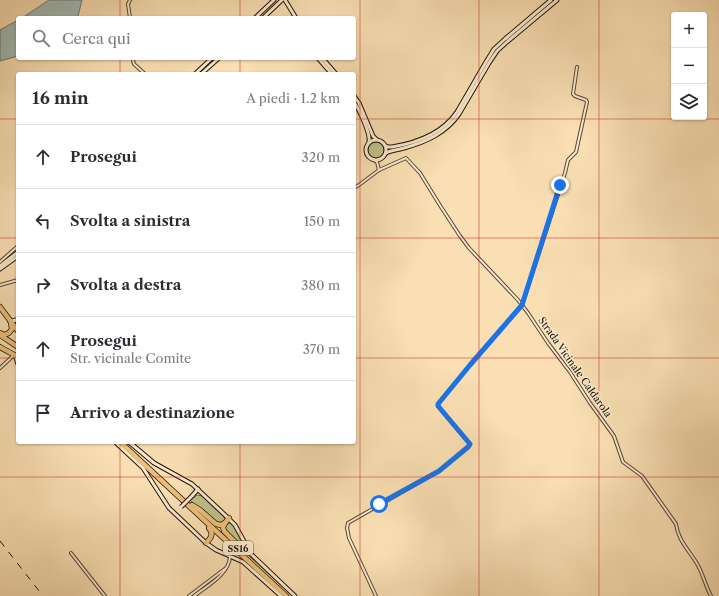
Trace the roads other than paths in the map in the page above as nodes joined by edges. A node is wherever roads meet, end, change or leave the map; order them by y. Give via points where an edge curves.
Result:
1 (130, 0) edge
2 (270, 0) edge
3 (274, 0) edge
4 (282, 0) edge
5 (285, 0) edge
6 (551, 0) edge
7 (557, 0) edge
8 (274, 8) junction
9 (262, 11) junction
10 (130, 16) edge
11 (256, 16) edge
12 (265, 16) edge
13 (268, 16) edge
14 (295, 16) edge
15 (134, 60) edge
16 (210, 60) edge
17 (217, 60) edge
18 (320, 60) edge
19 (324, 60) edge
20 (577, 67) dead end
21 (143, 72) edge
22 (197, 72) edge
23 (203, 72) edge
24 (330, 72) edge
25 (334, 72) edge
26 (356, 99) edge
27 (356, 106) edge
28 (378, 140) junction
29 (368, 143) junction
30 (386, 146) junction
31 (386, 153) junction
32 (374, 160) junction
33 (379, 160) junction
34 (377, 164) junction
35 (379, 170) junction
36 (356, 187) edge
37 (16, 248) edge
38 (16, 254) edge
39 (16, 257) edge
40 (0, 262) edge
41 (0, 267) edge
42 (16, 281) edge
43 (0, 285) edge
44 (522, 305) junction
45 (0, 307) edge
46 (16, 320) edge
47 (10, 322) junction
48 (16, 329) edge
49 (0, 334) edge
50 (0, 339) edge
51 (16, 346) edge
52 (0, 347) edge
53 (16, 353) edge
54 (16, 354) edge
55 (16, 355) edge
56 (0, 368) edge
57 (117, 444) edge
58 (122, 444) edge
59 (127, 444) edge
60 (131, 444) edge
61 (198, 489) junction
62 (185, 500) junction
63 (191, 506) junction
64 (175, 514) junction
65 (229, 518) junction
66 (225, 523) junction
67 (211, 538) junction
68 (206, 543) junction
69 (71, 553) dead end
70 (241, 553) junction
71 (230, 556) junction
72 (226, 567) junction
73 (105, 596) edge
74 (189, 596) edge
75 (194, 596) edge
76 (281, 596) edge
77 (286, 596) edge
78 (290, 596) edge
79 (295, 596) edge
80 (376, 596) edge
81 (711, 596) edge

1 - 10 street
2 - 9 main road
3 - 9 main road
4 - 8 main road
5 - 14 main road
6 - 30 main road via 494,49 457,112 445,125 418,142
7 - 31 main road via 497,51 459,114 448,127 425,142
8 - 12 main road
8 - 13 main road
9 - 11 main road
15 - 21 street via 134,64
16 - 22 main road
17 - 23 main road
18 - 24 main road
19 - 25 main road
20 - 44 street via 573,94 587,102 576,152 568,160
26 - 28 main road via 373,136
27 - 29 main road via 369,137
28 - 29 main road
28 - 30 main road
29 - 32 main road via 366,153
30 - 31 main road
31 - 33 main road
32 - 33 main road
32 - 34 street
33 - 34 street
34 - 35 street
35 - 36 street
35 - 44 street, Strada Vicinale Caldarola via 406,158 420,172 469,248
37 - 40 street
38 - 41 main road
39 - 41 main road
42 - 43 street
44 - 80 street via 438,404 470,444 468,447 439,471 348,523 349,538
44 - 81 street, Strada Vicinale Caldarola via 614,436 623,462 642,476 676,524 681,541 696,562
45 - 47 highway
46 - 47 main road
47 - 48 highway
47 - 49 highway via 12,329 9,333
49 - 51 highway
50 - 53 highway
52 - 54 highway
55 - 56 street
57 - 64 main road via 143,468 165,504
58 - 62 highway, SS16
59 - 62 highway, SS16
60 - 61 main road via 154,463
61 - 64 main road, bridge
61 - 65 main road
62 - 63 highway, SS16
63 - 66 highway via 200,510 216,524
63 - 67 highway via 195,515 211,530
63 - 70 highway, SS16
64 - 68 main road
65 - 66 highway
65 - 79 main road via 251,554
66 - 70 highway via 224,531 239,546
67 - 68 highway
67 - 70 highway via 220,538 235,552
68 - 71 main road
69 - 73 street
70 - 77 highway, SS16
70 - 78 highway, SS16
71 - 72 street
71 - 76 main road via 243,562
72 - 74 street
72 - 75 street via 223,573

